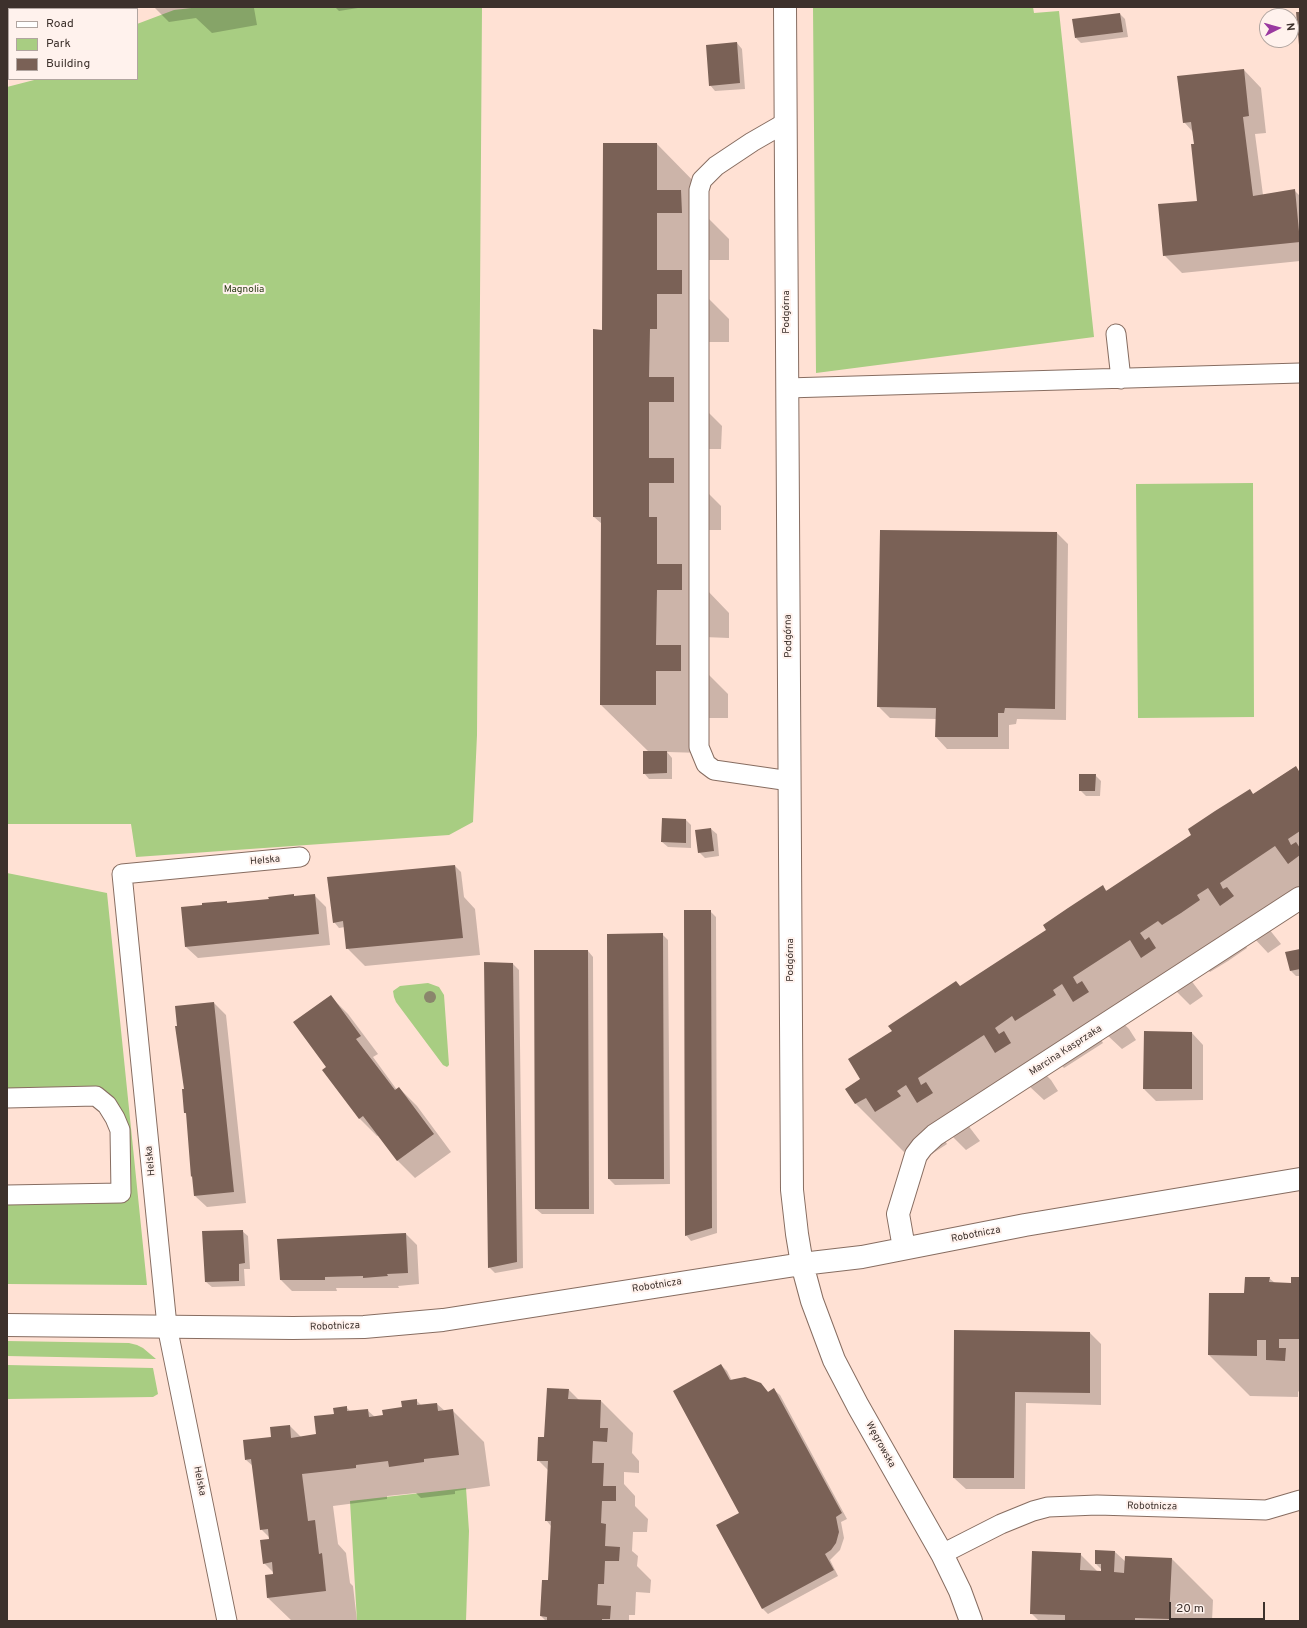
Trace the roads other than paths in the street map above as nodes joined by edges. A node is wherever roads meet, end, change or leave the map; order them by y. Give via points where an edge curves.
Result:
1 (785, 7) edge
2 (785, 123) junction
3 (1116, 334) dead end
4 (1300, 373) edge
5 (1121, 379) junction
6 (787, 388) junction
7 (790, 781) junction
8 (300, 857) dead end
9 (1300, 898) edge
10 (7, 1098) edge
11 (1300, 1179) edge
12 (7, 1195) edge
13 (904, 1248) junction
14 (802, 1264) junction
15 (7, 1325) edge
16 (167, 1326) junction
17 (1300, 1500) edge
18 (942, 1554) junction
19 (227, 1621) edge
20 (971, 1621) edge

1 - 2 street, Podgórna
2 - 6 street, Podgórna
2 - 7 lane via 716,166 702,180 699,190 699,747 706,764 714,770
3 - 5 lane
4 - 5 lane
5 - 6 lane
6 - 7 street, Podgórna
7 - 14 street, Podgórna via 792,1190
8 - 16 lane, Helska via 122,874
9 - 13 street, Marcina Kasprzaka via 935,1135 916,1155 898,1214
10 - 12 lane via 96,1096 107,1105 120,1130 121,1193
11 - 13 street, Robotnicza
13 - 14 street, Robotnicza via 862,1257
14 - 16 street, Robotnicza via 443,1320 364,1327
14 - 18 street, Węgrowska via 812,1301 834,1360
15 - 16 street, Robotnicza
16 - 19 lane, Helska
17 - 18 lane, Robotnicza via 1266,1510 1048,1507 1001,1524
18 - 20 street, Węgrowska

